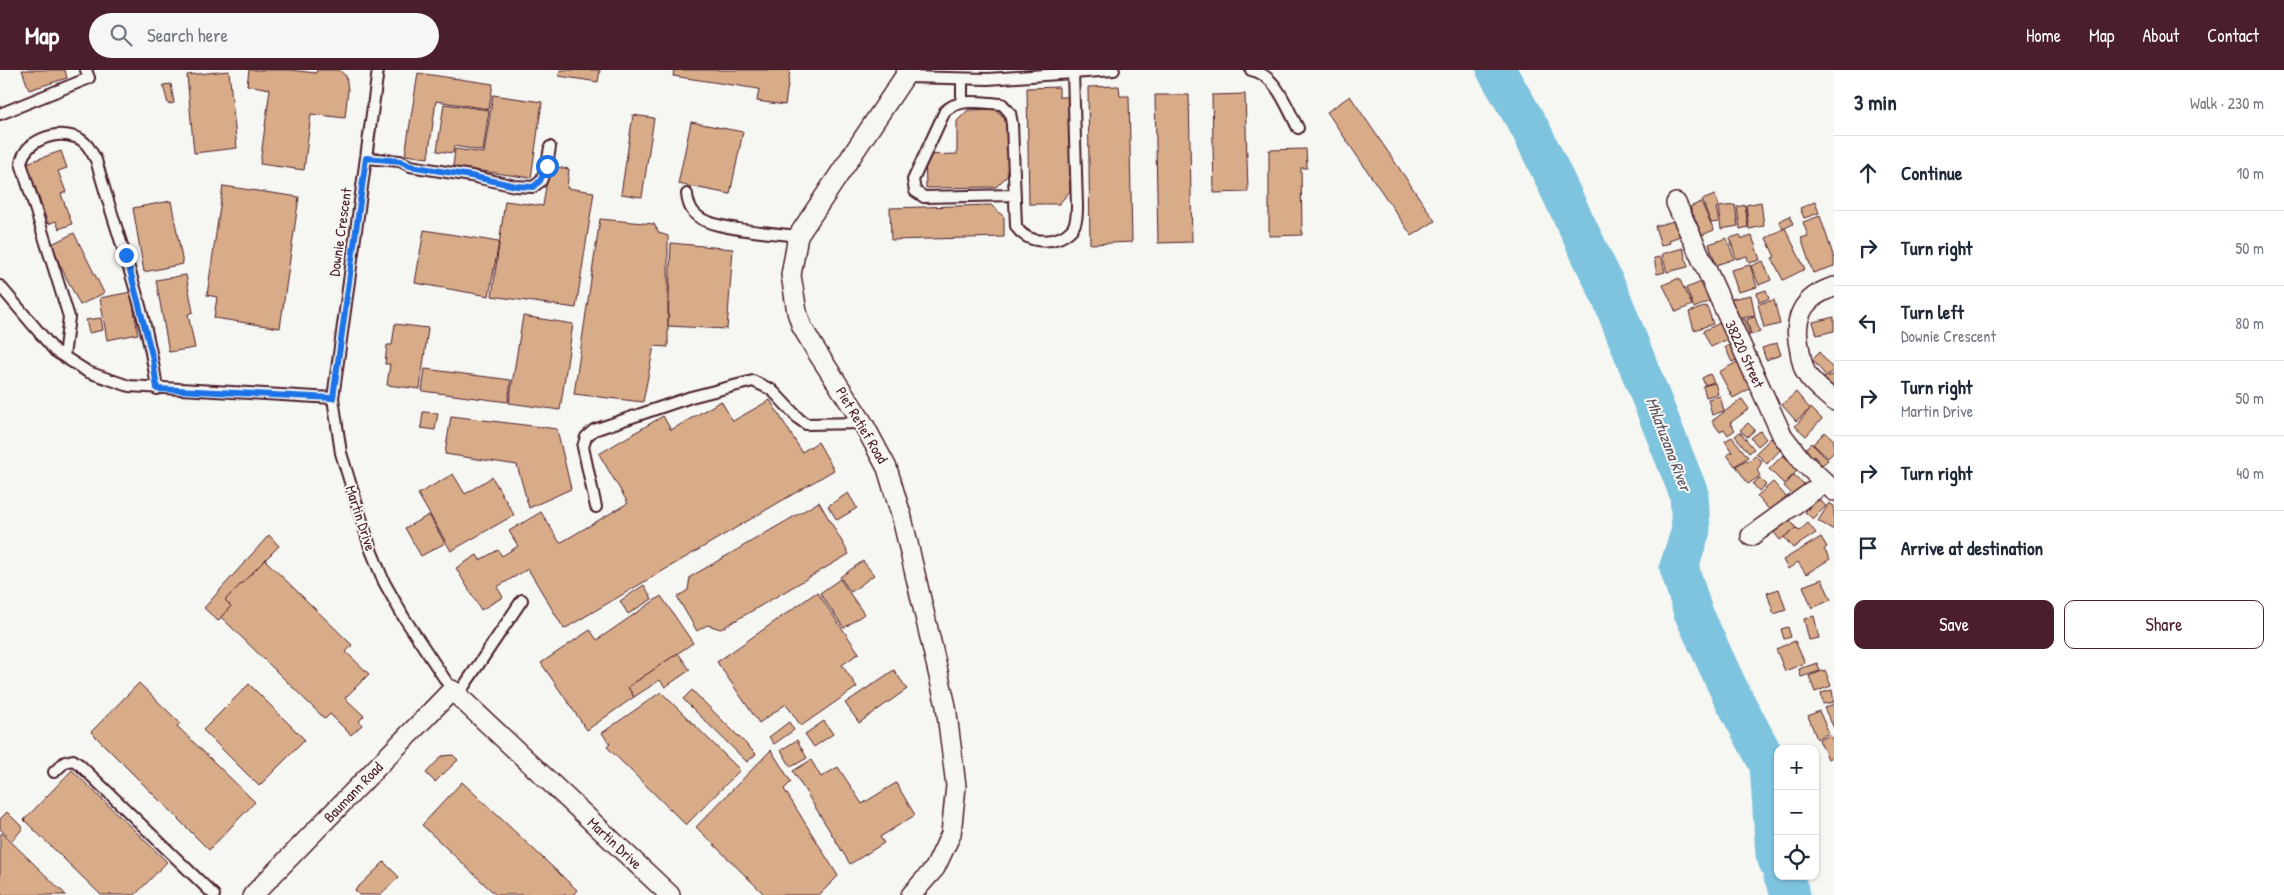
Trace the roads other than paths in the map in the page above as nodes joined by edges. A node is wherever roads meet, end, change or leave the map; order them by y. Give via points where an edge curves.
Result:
1 (86, 70) edge
2 (378, 70) edge
3 (1114, 70) edge
4 (1250, 70) edge
5 (1073, 72) junction
6 (908, 73) edge
7 (962, 80) junction
8 (962, 102) junction
9 (0, 114) edge
10 (1298, 128) dead end
11 (550, 147) dead end
12 (366, 158) junction
13 (687, 194) dead end
14 (1014, 195) junction
15 (1676, 203) dead end
16 (798, 236) junction
17 (0, 286) edge
18 (1834, 287) edge
19 (64, 356) junction
20 (157, 389) junction
21 (333, 398) junction
22 (1834, 401) edge
23 (863, 423) junction
24 (1829, 487) edge
25 (596, 508) dead end
26 (1750, 536) dead end
27 (522, 600) dead end
28 (455, 692) junction
29 (54, 772) dead end
30 (214, 895) edge
31 (253, 895) edge
32 (670, 895) edge
33 (911, 895) edge

1 - 9 lane via 88,78
2 - 12 lane, Downie Crescent
3 - 5 lane
4 - 10 lane via 1266,77 1275,86
5 - 7 lane
5 - 14 lane via 1075,223 1065,235 1057,238 1036,241 1027,238 1016,226
6 - 7 lane
6 - 16 street, Piet Retief Road
7 - 8 lane
8 - 14 lane via 1002,104 1010,113
8 - 14 lane via 952,104 945,111 913,180 916,191 924,197
11 - 12 lane via 547,166 533,187 410,166 400,161
12 - 21 lane, Downie Crescent
13 - 16 lane via 688,205 706,221
15 - 24 street, 38220 Street via 1782,435 1802,461
16 - 23 street, Piet Retief Road via 791,275 797,312 815,350
17 - 19 lane via 55,351
18 - 22 street via 1824,290 1807,303 1801,312 1796,335 1806,373
19 - 20 lane via 88,372 129,386
19 - 20 lane via 69,317 21,163 23,153 31,144 60,135 76,137 84,142 96,160 142,311
20 - 21 lane
21 - 28 lane, Martin Drive via 341,454 384,582
23 - 25 lane via 806,424 772,390 753,381 691,397 594,430 586,437 583,447
23 - 33 street, Piet Retief Road via 887,468 902,518 937,661 951,735 956,786 951,834 935,868
24 - 26 street
27 - 28 lane
28 - 31 street, Baumann Road
28 - 32 street, Martin Drive
29 - 30 lane via 65,762 73,760 80,765

